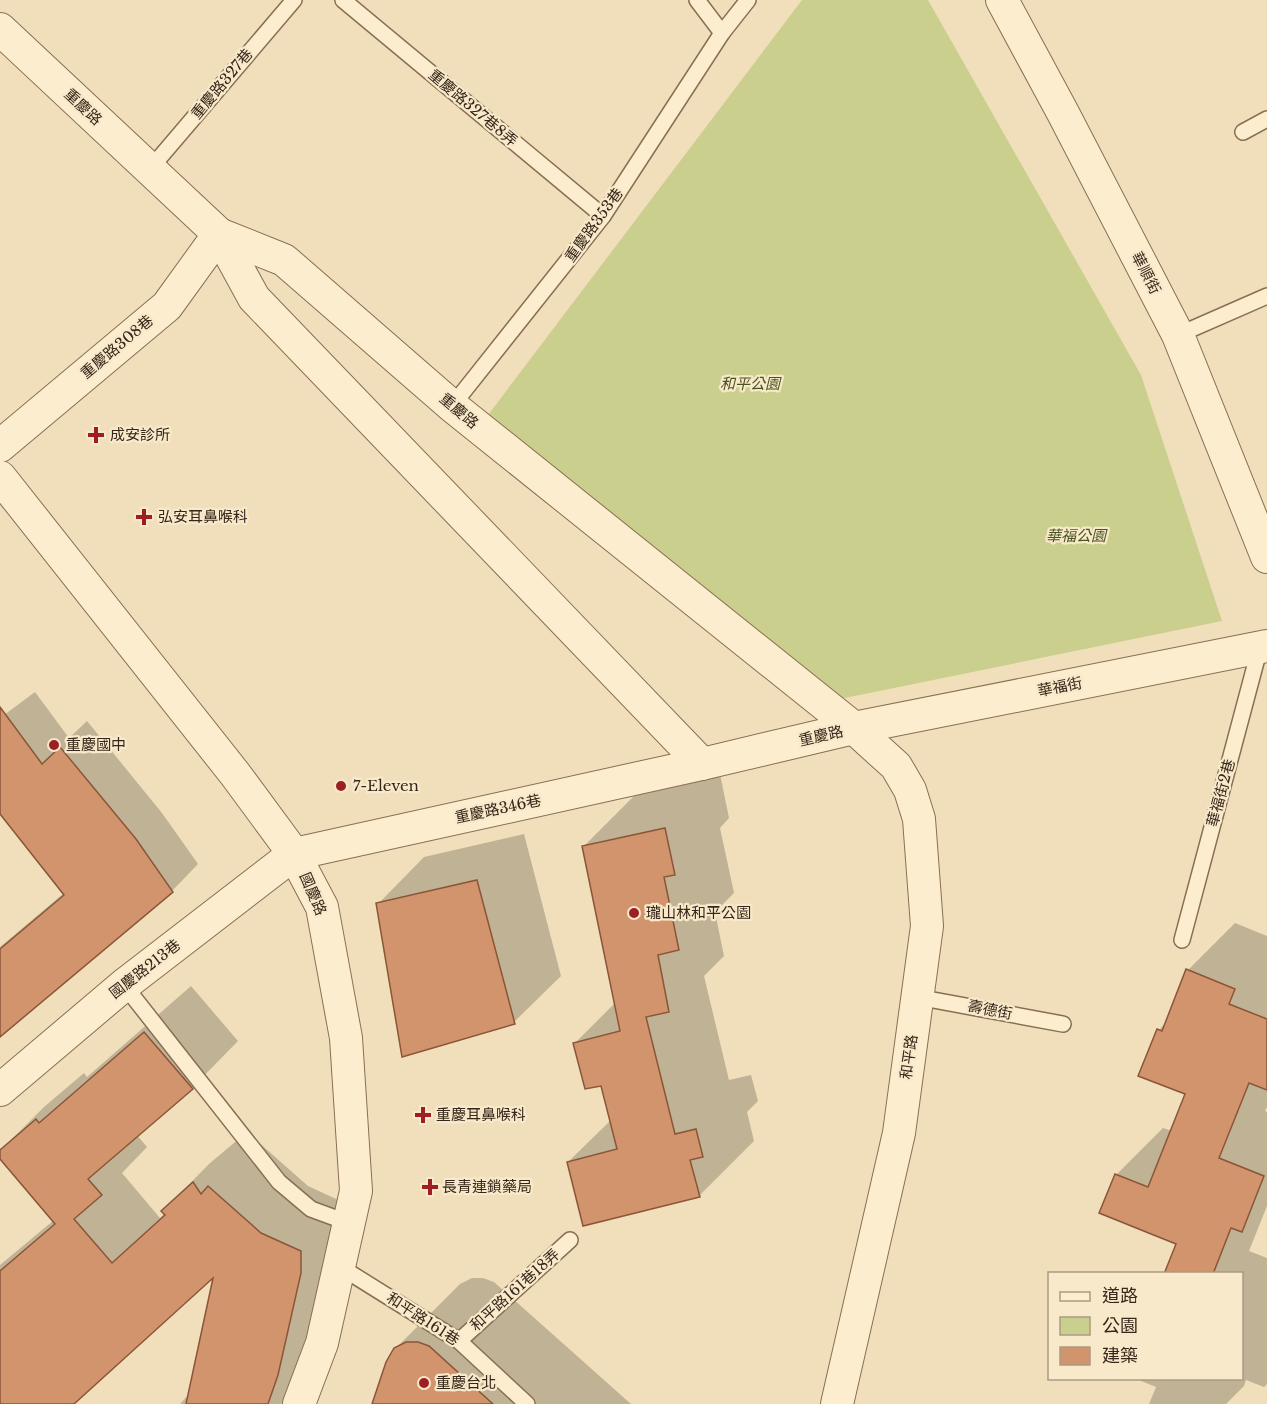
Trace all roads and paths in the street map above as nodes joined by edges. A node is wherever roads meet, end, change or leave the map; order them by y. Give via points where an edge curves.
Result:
1 (294, 0) edge
2 (343, 0) edge
3 (697, 0) edge
4 (748, 0) edge
5 (1002, 0) edge
6 (0, 28) edge
7 (722, 33) junction
8 (1267, 119) edge
9 (1243, 132) dead end
10 (150, 169) junction
11 (603, 216) junction
12 (219, 234) junction
13 (1267, 296) edge
14 (1178, 335) junction
15 (452, 406) junction
16 (0, 446) edge
17 (0, 477) edge
18 (1267, 557) edge
19 (1263, 646) edge
20 (854, 728) junction
21 (702, 764) junction
22 (294, 854) junction
23 (1182, 940) dead end
24 (124, 985) junction
25 (917, 997) junction
26 (1063, 1024) dead end
27 (0, 1090) edge
28 (350, 1223) junction
29 (570, 1240) dead end
30 (339, 1266) junction
31 (459, 1341) junction
32 (299, 1404) edge
33 (527, 1404) edge
34 (837, 1404) edge

1 - 10 lane, 重慶路327巷
2 - 11 lane, 重慶路327巷8弄
3 - 7 lane
4 - 7 lane, 重慶路353巷
5 - 14 street, 華順街
6 - 10 street, 重慶路
7 - 11 lane, 重慶路353巷
8 - 9 lane
10 - 12 street, 重慶路
11 - 15 lane, 重慶路353巷
12 - 15 street, 重慶路 via 284,260
12 - 16 street, 重慶路308巷 via 167,306
12 - 21 street, 重慶路 via 254,298
13 - 14 lane
14 - 18 street, 華順街
15 - 20 street, 重慶路
17 - 22 street, 國慶路
19 - 20 street, 華福街
19 - 23 lane, 華福街2巷
20 - 21 street, 重慶路
20 - 25 street, 和平路 via 896,766 910,790 919,819 927,926
21 - 22 street, 重慶路346巷
22 - 24 street, 國慶路213巷
22 - 28 street, 國慶路 via 322,907 346,1038 356,1191
24 - 27 street, 國慶路213巷
24 - 28 lane via 279,1182 311,1209
25 - 26 lane, 壽德街
25 - 34 street, 和平路 via 899,1133
28 - 30 street, 國慶路
29 - 31 lane, 和平路161巷18弄
30 - 31 lane, 和平路161巷
30 - 32 street, 國慶路 via 322,1343
31 - 33 lane, 和平路161巷

